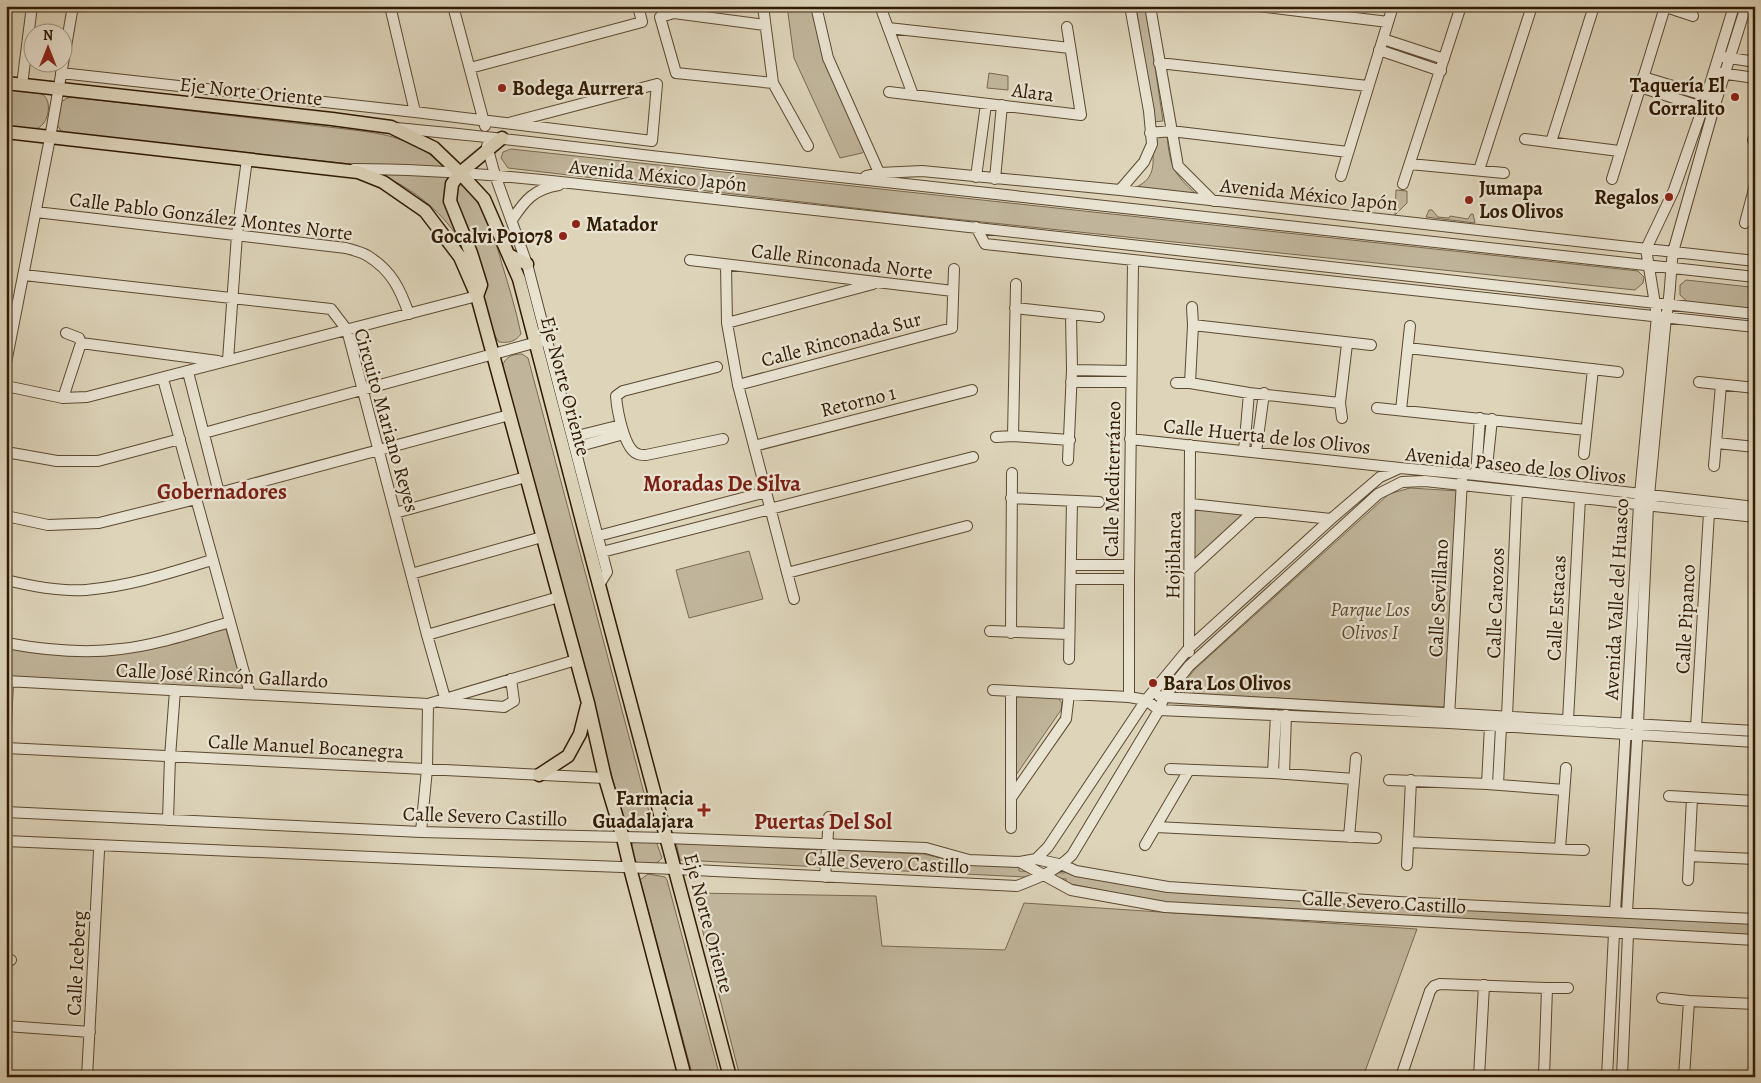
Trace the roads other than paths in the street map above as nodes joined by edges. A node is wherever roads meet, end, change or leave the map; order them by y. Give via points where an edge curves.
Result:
1 (32, 6) edge
2 (73, 6) edge
3 (390, 6) edge
4 (638, 6) edge
5 (763, 6) edge
6 (816, 6) edge
7 (880, 6) edge
8 (1130, 6) edge
9 (1150, 6) edge
10 (1258, 6) edge
11 (1392, 6) edge
12 (1461, 6) edge
13 (1532, 6) edge
14 (1594, 6) edge
15 (1734, 6) edge
16 (1746, 6) edge
17 (457, 7) edge
18 (1664, 7) edge
19 (1694, 16) dead end
20 (1388, 22) junction
21 (765, 24) junction
22 (1067, 27) dead end
23 (888, 28) junction
24 (1383, 39) junction
25 (1070, 48) junction
26 (1379, 50) junction
27 (1719, 56) junction
28 (1444, 59) junction
29 (1730, 59) junction
30 (1755, 62) edge
31 (1160, 63) junction
32 (470, 68) junction
33 (1441, 71) junction
34 (61, 73) junction
35 (1719, 73) junction
36 (1755, 78) edge
37 (1642, 82) junction
38 (6, 83) edge
39 (773, 84) junction
40 (22, 85) junction
41 (1368, 86) junction
42 (58, 89) junction
43 (888, 92) dead end
44 (913, 95) junction
45 (1711, 98) junction
46 (986, 104) junction
47 (1002, 105) junction
48 (1708, 109) junction
49 (415, 112) junction
50 (484, 120) junction
51 (510, 124) junction
52 (390, 128) junction
53 (1171, 131) junction
54 (6, 132) edge
55 (1150, 133) junction
56 (485, 136) junction
57 (50, 138) junction
58 (502, 138) junction
59 (1525, 139) dead end
60 (1551, 142) junction
61 (808, 146) dead end
62 (487, 149) junction
63 (1619, 151) junction
64 (1348, 152) junction
65 (247, 159) junction
66 (1410, 164) junction
67 (336, 169) junction
68 (1479, 170) junction
69 (460, 173) junction
70 (1504, 173) dead end
71 (495, 175) junction
72 (881, 176) junction
73 (1341, 176) dead end
74 (976, 177) junction
75 (994, 179) junction
76 (1612, 179) dead end
77 (570, 183) junction
78 (1403, 184) dead end
79 (1755, 185) edge
80 (1120, 190) junction
81 (1752, 200) edge
82 (1213, 201) junction
83 (36, 212) junction
84 (1350, 216) junction
85 (512, 220) junction
86 (1745, 223) dead end
87 (976, 227) junction
88 (1348, 231) junction
89 (1501, 232) junction
90 (237, 235) junction
91 (1499, 248) junction
92 (1646, 249) junction
93 (1673, 252) junction
94 (509, 255) junction
95 (690, 260) dead end
96 (1133, 261) junction
97 (1755, 261) edge
98 (527, 264) junction
99 (726, 265) junction
100 (1648, 265) junction
101 (1670, 267) junction
102 (954, 269) dead end
103 (24, 275) junction
104 (1755, 276) edge
105 (879, 282) junction
106 (1016, 284) dead end
107 (953, 291) junction
108 (477, 296) junction
109 (231, 298) junction
110 (1655, 303) junction
111 (1669, 305) junction
112 (1192, 307) dead end
113 (1015, 308) junction
114 (409, 314) junction
115 (1071, 314) junction
116 (1755, 314) edge
117 (1661, 316) junction
118 (1099, 317) dead end
119 (727, 323) junction
120 (1193, 325) junction
121 (1410, 326) dead end
122 (1755, 327) edge
123 (347, 330) junction
124 (66, 333) dead end
125 (541, 341) junction
126 (80, 343) junction
127 (1347, 344) junction
128 (1371, 345) dead end
129 (1408, 348) junction
130 (493, 354) junction
131 (225, 361) junction
132 (6, 363) edge
133 (717, 367) dead end
134 (1593, 369) junction
135 (1072, 370) junction
136 (1131, 371) junction
137 (188, 372) junction
138 (1618, 372) dead end
139 (163, 379) junction
140 (1071, 382) junction
141 (1131, 382) junction
142 (1699, 382) dead end
143 (1176, 383) dead end
144 (1190, 383) junction
145 (546, 384) junction
146 (1721, 384) junction
147 (738, 385) junction
148 (6, 386) edge
149 (1755, 388) edge
150 (362, 389) junction
151 (972, 390) dead end
152 (1249, 392) junction
153 (1264, 393) junction
154 (561, 395) junction
155 (64, 398) junction
156 (1340, 403) junction
157 (1377, 408) dead end
158 (1401, 410) junction
159 (509, 415) junction
160 (1342, 418) dead end
161 (1480, 418) junction
162 (1492, 419) junction
163 (622, 430) junction
164 (1586, 430) junction
165 (204, 433) junction
166 (1013, 436) junction
167 (996, 437) dead end
168 (180, 439) junction
169 (723, 439) dead end
170 (1130, 439) junction
171 (1070, 440) junction
172 (574, 442) junction
173 (1717, 443) junction
174 (1190, 445) junction
175 (754, 446) junction
176 (1755, 446) edge
177 (1244, 450) junction
178 (378, 451) junction
179 (6, 452) edge
180 (1256, 452) junction
181 (1584, 454) dead end
182 (973, 457) dead end
183 (1068, 460) dead end
184 (1714, 466) dead end
185 (1400, 468) junction
186 (1012, 472) dead end
187 (1462, 474) junction
188 (1481, 476) junction
189 (526, 477) junction
190 (1462, 485) junction
191 (1517, 491) junction
192 (766, 492) junction
193 (1012, 498) junction
194 (1580, 498) junction
195 (196, 499) junction
196 (1644, 500) junction
197 (1072, 501) junction
198 (1099, 502) dead end
199 (1191, 504) junction
200 (1755, 507) edge
201 (770, 509) junction
202 (1254, 511) junction
203 (1709, 513) junction
204 (395, 514) junction
205 (6, 516) edge
206 (666, 518) junction
207 (1755, 518) edge
208 (1331, 519) junction
209 (967, 526) dead end
210 (670, 533) junction
211 (598, 536) junction
212 (542, 537) junction
213 (602, 552) junction
214 (212, 560) junction
215 (1071, 566) junction
216 (1129, 566) junction
217 (1190, 570) junction
218 (787, 573) junction
219 (411, 574) junction
220 (1071, 579) junction
221 (6, 580) edge
222 (1129, 580) junction
223 (599, 585) junction
224 (559, 597) junction
225 (794, 599) dead end
226 (230, 622) junction
227 (990, 632) dead end
228 (1011, 632) junction
229 (1068, 634) junction
230 (427, 635) junction
231 (6, 643) edge
232 (1189, 648) junction
233 (1068, 659) dead end
234 (576, 660) junction
235 (1189, 666) junction
236 (511, 679) junction
237 (7, 681) edge
238 (175, 690) junction
239 (993, 690) dead end
240 (1011, 691) junction
241 (250, 694) junction
242 (1069, 694) junction
243 (1130, 695) junction
244 (1149, 697) junction
245 (1164, 697) junction
246 (436, 701) junction
247 (588, 703) junction
248 (1159, 710) junction
249 (1281, 715) junction
250 (1508, 716) junction
251 (1449, 718) junction
252 (1568, 720) junction
253 (1627, 724) junction
254 (1638, 724) junction
255 (1496, 726) junction
256 (6, 727) edge
257 (1696, 727) junction
258 (1755, 731) edge
259 (1626, 735) junction
260 (1638, 736) junction
261 (1755, 742) edge
262 (6, 748) edge
263 (170, 756) junction
264 (1356, 758) dead end
265 (1566, 768) dead end
266 (427, 769) junction
267 (1170, 769) dead end
268 (1189, 770) junction
269 (1278, 774) junction
270 (540, 775) junction
271 (605, 778) junction
272 (1354, 779) junction
273 (1390, 780) dead end
274 (1411, 780) junction
275 (1487, 784) junction
276 (1498, 784) junction
277 (1564, 790) junction
278 (1669, 796) dead end
279 (1012, 798) junction
280 (1692, 798) junction
281 (1755, 801) edge
282 (6, 812) edge
283 (829, 817) dead end
284 (168, 820) junction
285 (1156, 827) junction
286 (1011, 828) dead end
287 (422, 832) junction
288 (1349, 837) junction
289 (623, 838) junction
290 (666, 838) junction
291 (1376, 838) dead end
292 (6, 841) edge
293 (1408, 842) junction
294 (828, 844) junction
295 (1145, 846) dead end
296 (1560, 849) junction
297 (1584, 850) dead end
298 (99, 851) dead end
299 (1689, 856) junction
300 (1036, 858) junction
301 (1755, 859) edge
302 (1020, 862) junction
303 (1062, 865) junction
304 (1407, 865) dead end
305 (630, 868) junction
306 (675, 869) junction
307 (1043, 876) junction
308 (826, 877) junction
309 (1688, 880) dead end
310 (1017, 886) joint
311 (1614, 912) junction
312 (1627, 912) junction
313 (1755, 919) edge
314 (1614, 933) junction
315 (1628, 934) junction
316 (1755, 940) edge
317 (1484, 985) junction
318 (1547, 988) junction
319 (1568, 988) dead end
320 (1662, 998) dead end
321 (1689, 1001) junction
322 (1755, 1004) edge
323 (6, 1026) edge
324 (90, 1032) junction
325 (87, 1077) edge
326 (685, 1077) edge
327 (730, 1077) edge
328 (1401, 1077) edge
329 (1479, 1077) edge
330 (1544, 1077) edge
331 (1607, 1077) edge
332 (1622, 1077) edge
333 (1684, 1077) edge

1 - 40 street
2 - 34 street
3 - 49 street
4 - 32 street via 642,22
5 - 21 street
6 - 72 street via 828,58
7 - 23 street
8 - 55 street
9 - 31 street
10 - 20 street
11 - 20 street
12 - 28 street
13 - 68 street
14 - 60 street
15 - 27 street, Avenida Valle del Huasco
16 - 29 street, Avenida Valle del Huasco
17 - 32 street
18 - 19 street
18 - 37 street
20 - 24 street
21 - 39 street
21 - 39 street via 674,13 660,16 676,74
22 - 25 street, Alara
23 - 25 street
23 - 44 street
24 - 26 street
24 - 28 street
25 - 47 street, Alara via 1081,115
26 - 33 street
26 - 41 street
27 - 29 street
27 - 35 street, Avenida Valle del Huasco
28 - 33 street
29 - 30 street
29 - 35 street, Avenida Valle del Huasco
31 - 41 street
31 - 53 street
32 - 50 street
33 - 66 street
34 - 42 street
34 - 49 street, Eje Norte Oriente
35 - 36 street
35 - 45 street, Avenida Valle del Huasco
37 - 45 street
37 - 48 street
37 - 63 street
38 - 40 main road, Eje Norte Oriente
39 - 61 street
40 - 42 main road, Eje Norte Oriente
41 - 64 street
42 - 52 main road, Eje Norte Oriente
42 - 57 street
43 - 44 street, Alara
44 - 46 street, Alara
45 - 48 street, Avenida Valle del Huasco
46 - 47 street, Alara
46 - 74 street
47 - 75 street
48 - 92 street, Avenida Valle del Huasco
48 - 93 street, Avenida Valle del Huasco
49 - 50 street, Eje Norte Oriente
50 - 51 street, Eje Norte Oriente
50 - 56 street
51 - 51 street, Eje Norte Oriente via 652,141 657,84 639,89
52 - 56 street, Avenida México Japón
52 - 69 main road, Eje Norte Oriente via 434,148
53 - 55 street
53 - 64 street
53 - 82 street via 1178,166
54 - 57 main road
55 - 80 street via 1152,144 1144,162
56 - 58 street, Avenida México Japón
56 - 62 street
57 - 65 main road
57 - 83 street
58 - 62 main road
58 - 72 street, Avenida México Japón via 728,165 860,178
59 - 60 street
60 - 63 street
62 - 69 main road
62 - 71 street
63 - 76 street
64 - 73 street
65 - 67 main road
65 - 90 street
66 - 68 street
66 - 78 street
67 - 69 street, Avenida México Japón
67 - 108 main road via 358,172 383,182 425,210 460,257
68 - 70 street
69 - 71 street, Avenida México Japón
69 - 94 main road, Eje Norte Oriente via 484,199
69 - 108 main road via 452,184 450,201 481,285
71 - 77 street, Avenida México Japón
71 - 85 street
72 - 74 street, Avenida México Japón via 922,171
72 - 88 street, Avenida México Japón
74 - 75 street, Avenida México Japón
75 - 80 street, Avenida México Japón
77 - 85 street via 549,186 534,193 523,202
77 - 87 street, Avenida México Japón
79 - 81 street
80 - 82 street, Avenida México Japón
81 - 86 street
82 - 84 street, Avenida México Japón
83 - 90 street, Calle Pablo González Montes Norte
83 - 103 street
84 - 88 street
84 - 89 street, Avenida México Japón
85 - 98 street
87 - 96 street via 985,244
87 - 110 street, Avenida México Japón
88 - 91 street, Avenida México Japón
89 - 91 street
89 - 92 street, Avenida México Japón
90 - 109 street
90 - 114 street, Calle Pablo González Montes Norte via 346,248 368,255 388,272 400,288
91 - 100 street, Avenida México Japón
92 - 93 street, Avenida México Japón
92 - 100 street, Avenida Valle del Huasco
93 - 97 street, Avenida México Japón
93 - 101 street, Avenida Valle del Huasco
94 - 98 main road
94 - 125 main road, Eje Norte Oriente
95 - 99 street, Calle Rinconada Norte
96 - 117 street
96 - 136 street, Calle Mediterráneo
98 - 125 street
99 - 105 street, Calle Rinconada Norte
99 - 119 street
100 - 101 street, Avenida México Japón
100 - 110 street, Avenida Valle del Huasco
101 - 104 street, Avenida México Japón
101 - 111 street, Avenida Valle del Huasco
102 - 107 street
103 - 109 street, Circuito Mariano Reyes
103 - 132 street
105 - 107 street, Calle Rinconada Norte
105 - 119 street
106 - 113 street
107 - 147 street, Calle Rinconada Sur via 952,328
108 - 114 street
108 - 130 main road
109 - 123 street, Circuito Mariano Reyes via 331,309
109 - 131 street
110 - 111 street, Avenida México Japón
110 - 117 street, Avenida Valle del Huasco
111 - 116 street, Avenida México Japón
111 - 117 street, Avenida Valle del Huasco
112 - 120 street
113 - 115 street
113 - 166 street
114 - 123 street
115 - 118 street
115 - 135 street
117 - 122 street
117 - 196 street, Avenida Valle del Huasco
119 - 147 street
120 - 127 street
120 - 144 street
121 - 129 street
123 - 131 street
123 - 150 street, Circuito Mariano Reyes
124 - 126 street via 79,338
125 - 130 street
125 - 145 main road, Eje Norte Oriente
125 - 154 street
126 - 131 street
126 - 155 street
127 - 128 street
127 - 156 street
129 - 134 street
129 - 158 street
130 - 150 street
130 - 159 main road
131 - 137 street
133 - 163 street via 623,391 616,396
134 - 138 street
134 - 164 street
135 - 136 street
135 - 140 street
136 - 141 street, Calle Mediterráneo
137 - 139 street
137 - 165 street
139 - 155 street via 87,397
139 - 168 street
140 - 141 street
140 - 171 street
141 - 170 street, Calle Mediterráneo
142 - 146 street
143 - 144 street
144 - 152 street
145 - 154 main road
145 - 223 main road, Eje Norte Oriente
146 - 149 street
146 - 173 street
147 - 175 street
148 - 155 street
150 - 165 street
150 - 178 street, Circuito Mariano Reyes
151 - 175 street, Retorno 1
152 - 153 street
152 - 177 street
153 - 156 street
153 - 180 street
154 - 172 street
156 - 160 street
157 - 158 street
158 - 161 street
159 - 178 street
159 - 189 main road
161 - 162 street
161 - 188 street
162 - 164 street
162 - 188 street
163 - 169 street via 633,451 646,455
163 - 172 street
164 - 181 street
165 - 178 street via 219,493
166 - 167 street
166 - 171 street
168 - 179 street via 98,461 57,461
168 - 195 street
170 - 174 street, Calle Huerta de los Olivos
170 - 216 street, Calle Mediterráneo
171 - 183 street
172 - 211 street
173 - 176 street
173 - 184 street
174 - 177 street, Calle Huerta de los Olivos
174 - 199 street, Hojiblanca
175 - 192 street
177 - 180 street, Calle Huerta de los Olivos
178 - 204 street, Circuito Mariano Reyes
180 - 185 street, Calle Huerta de los Olivos
182 - 201 street
185 - 187 street, Avenida Paseo de los Olivos
185 - 208 street, Avenida Paseo de los Olivos via 1380,477
186 - 193 street
187 - 188 street, Avenida Paseo de los Olivos
187 - 190 street, Calle Sevillano
188 - 196 street, Avenida Paseo de los Olivos
189 - 204 street
189 - 212 main road
190 - 191 street, Avenida Paseo de los Olivos
190 - 235 street, Avenida Paseo de los Olivos via 1402,482 1378,494
190 - 251 street, Calle Sevillano
191 - 194 street, Avenida Paseo de los Olivos
191 - 250 street, Calle Carozos
192 - 201 street
192 - 206 street
193 - 197 street
193 - 228 street
194 - 196 street, Avenida Paseo de los Olivos
194 - 252 street, Calle Estacas
195 - 205 street via 99,523 48,525
195 - 214 street
196 - 200 street, Avenida Paseo de los Olivos
196 - 203 street, Avenida Paseo de los Olivos
196 - 253 street, Avenida Valle del Huasco
196 - 254 street, Avenida Valle del Huasco
197 - 198 street
197 - 215 street
199 - 202 street
199 - 217 street, Hojiblanca
201 - 210 street
201 - 218 street
202 - 208 street
202 - 217 street
203 - 207 street, Avenida Paseo de los Olivos
203 - 257 street, Calle Pipanco
204 - 219 street, Circuito Mariano Reyes
206 - 210 street
206 - 211 street
208 - 232 street, Avenida Paseo de los Olivos
209 - 218 street
210 - 213 street
211 - 213 street
212 - 219 street
212 - 224 main road
213 - 223 street via 608,572
214 - 221 street via 139,582 84,590
214 - 226 street
215 - 216 street
215 - 220 street
216 - 222 street, Calle Mediterráneo
217 - 232 street, Hojiblanca
218 - 225 street
219 - 230 street, Circuito Mariano Reyes
220 - 222 street
220 - 229 street
222 - 243 street, Calle Mediterráneo
223 - 290 main road, Eje Norte Oriente
224 - 230 street
224 - 234 main road
226 - 231 street via 122,650 44,650
226 - 241 street
227 - 228 street
228 - 229 street
229 - 233 street
230 - 246 street, Circuito Mariano Reyes
232 - 235 street, Hojiblanca
232 - 244 street, Avenida Paseo de los Olivos
234 - 236 street, Calle José Rincón Gallardo
234 - 247 main road
235 - 245 street, Avenida Paseo de los Olivos
236 - 246 street, Calle José Rincón Gallardo
236 - 246 street, Calle José Rincón Gallardo via 514,701 504,707
237 - 238 street, Calle José Rincón Gallardo
237 - 256 street
238 - 241 street, Calle José Rincón Gallardo
238 - 263 street
239 - 240 street
240 - 242 street
240 - 279 street
241 - 246 street, Calle José Rincón Gallardo
242 - 243 street
242 - 279 street via 1066,719
243 - 244 street
244 - 245 street
244 - 248 street
244 - 300 street, Avenida Paseo de los Olivos via 1048,847
245 - 248 street, Avenida Paseo de los Olivos
245 - 251 street
246 - 266 street, Circuito Mariano Reyes
247 - 270 main road via 580,734 568,756
247 - 271 main road
248 - 249 street
248 - 303 street, Avenida Paseo de los Olivos via 1072,855
249 - 251 street
249 - 269 street
250 - 251 street
250 - 252 street
251 - 255 street
252 - 253 street
253 - 254 street
253 - 259 street, Avenida Valle del Huasco
254 - 257 street
254 - 260 street, Avenida Valle del Huasco
255 - 259 street
255 - 275 street
255 - 276 street
257 - 258 street
259 - 260 street
259 - 311 street, Avenida Valle del Huasco
260 - 261 street
260 - 312 street, Avenida Valle del Huasco
262 - 263 street, Calle Manuel Bocanegra
263 - 266 street, Calle Manuel Bocanegra
263 - 284 street
264 - 272 street
265 - 277 street
266 - 270 street, Calle Manuel Bocanegra
266 - 287 street, Circuito Mariano Reyes
267 - 268 street
268 - 269 street
268 - 285 street
269 - 272 street
270 - 271 street, Calle Manuel Bocanegra
271 - 289 main road
272 - 288 street
273 - 274 street
274 - 275 street
274 - 293 street
275 - 276 street
276 - 277 street
277 - 296 street
278 - 280 street
279 - 286 street
280 - 281 street
280 - 299 street
282 - 284 street, Calle Severo Castillo
283 - 294 street
284 - 287 street, Calle Severo Castillo
285 - 288 street
285 - 295 street
287 - 289 street, Calle Severo Castillo
288 - 291 street
289 - 290 street, Calle Severo Castillo
289 - 305 main road
290 - 294 street, Calle Severo Castillo
290 - 306 main road, Eje Norte Oriente
292 - 305 street, Calle Severo Castillo
293 - 296 street
293 - 304 street
294 - 302 street, Calle Severo Castillo via 926,848 969,860
294 - 308 street
296 - 297 street
298 - 324 street, Calle Iceberg
299 - 301 street
299 - 309 street
300 - 302 street, Calle Severo Castillo
300 - 303 street, Calle Severo Castillo
302 - 307 street, Calle Severo Castillo
303 - 307 street, Avenida Paseo de los Olivos
303 - 311 street, Calle Severo Castillo via 1168,887
305 - 306 street, Calle Severo Castillo
305 - 326 main road
306 - 308 street, Calle Severo Castillo
306 - 327 main road, Eje Norte Oriente
307 - 310 street, Avenida Paseo de los Olivos
307 - 314 street, Calle Severo Castillo via 1071,890 1165,907
308 - 310 street, Calle Severo Castillo
311 - 312 street, Calle Severo Castillo
312 - 313 street, Calle Severo Castillo
314 - 315 street, Calle Severo Castillo
314 - 331 street
315 - 316 street, Calle Severo Castillo
315 - 332 street
317 - 318 street
317 - 328 street via 1434,986
317 - 329 street
318 - 319 street
318 - 330 street
320 - 321 street
321 - 322 street
321 - 333 street
323 - 324 street
324 - 325 street, Calle Iceberg

